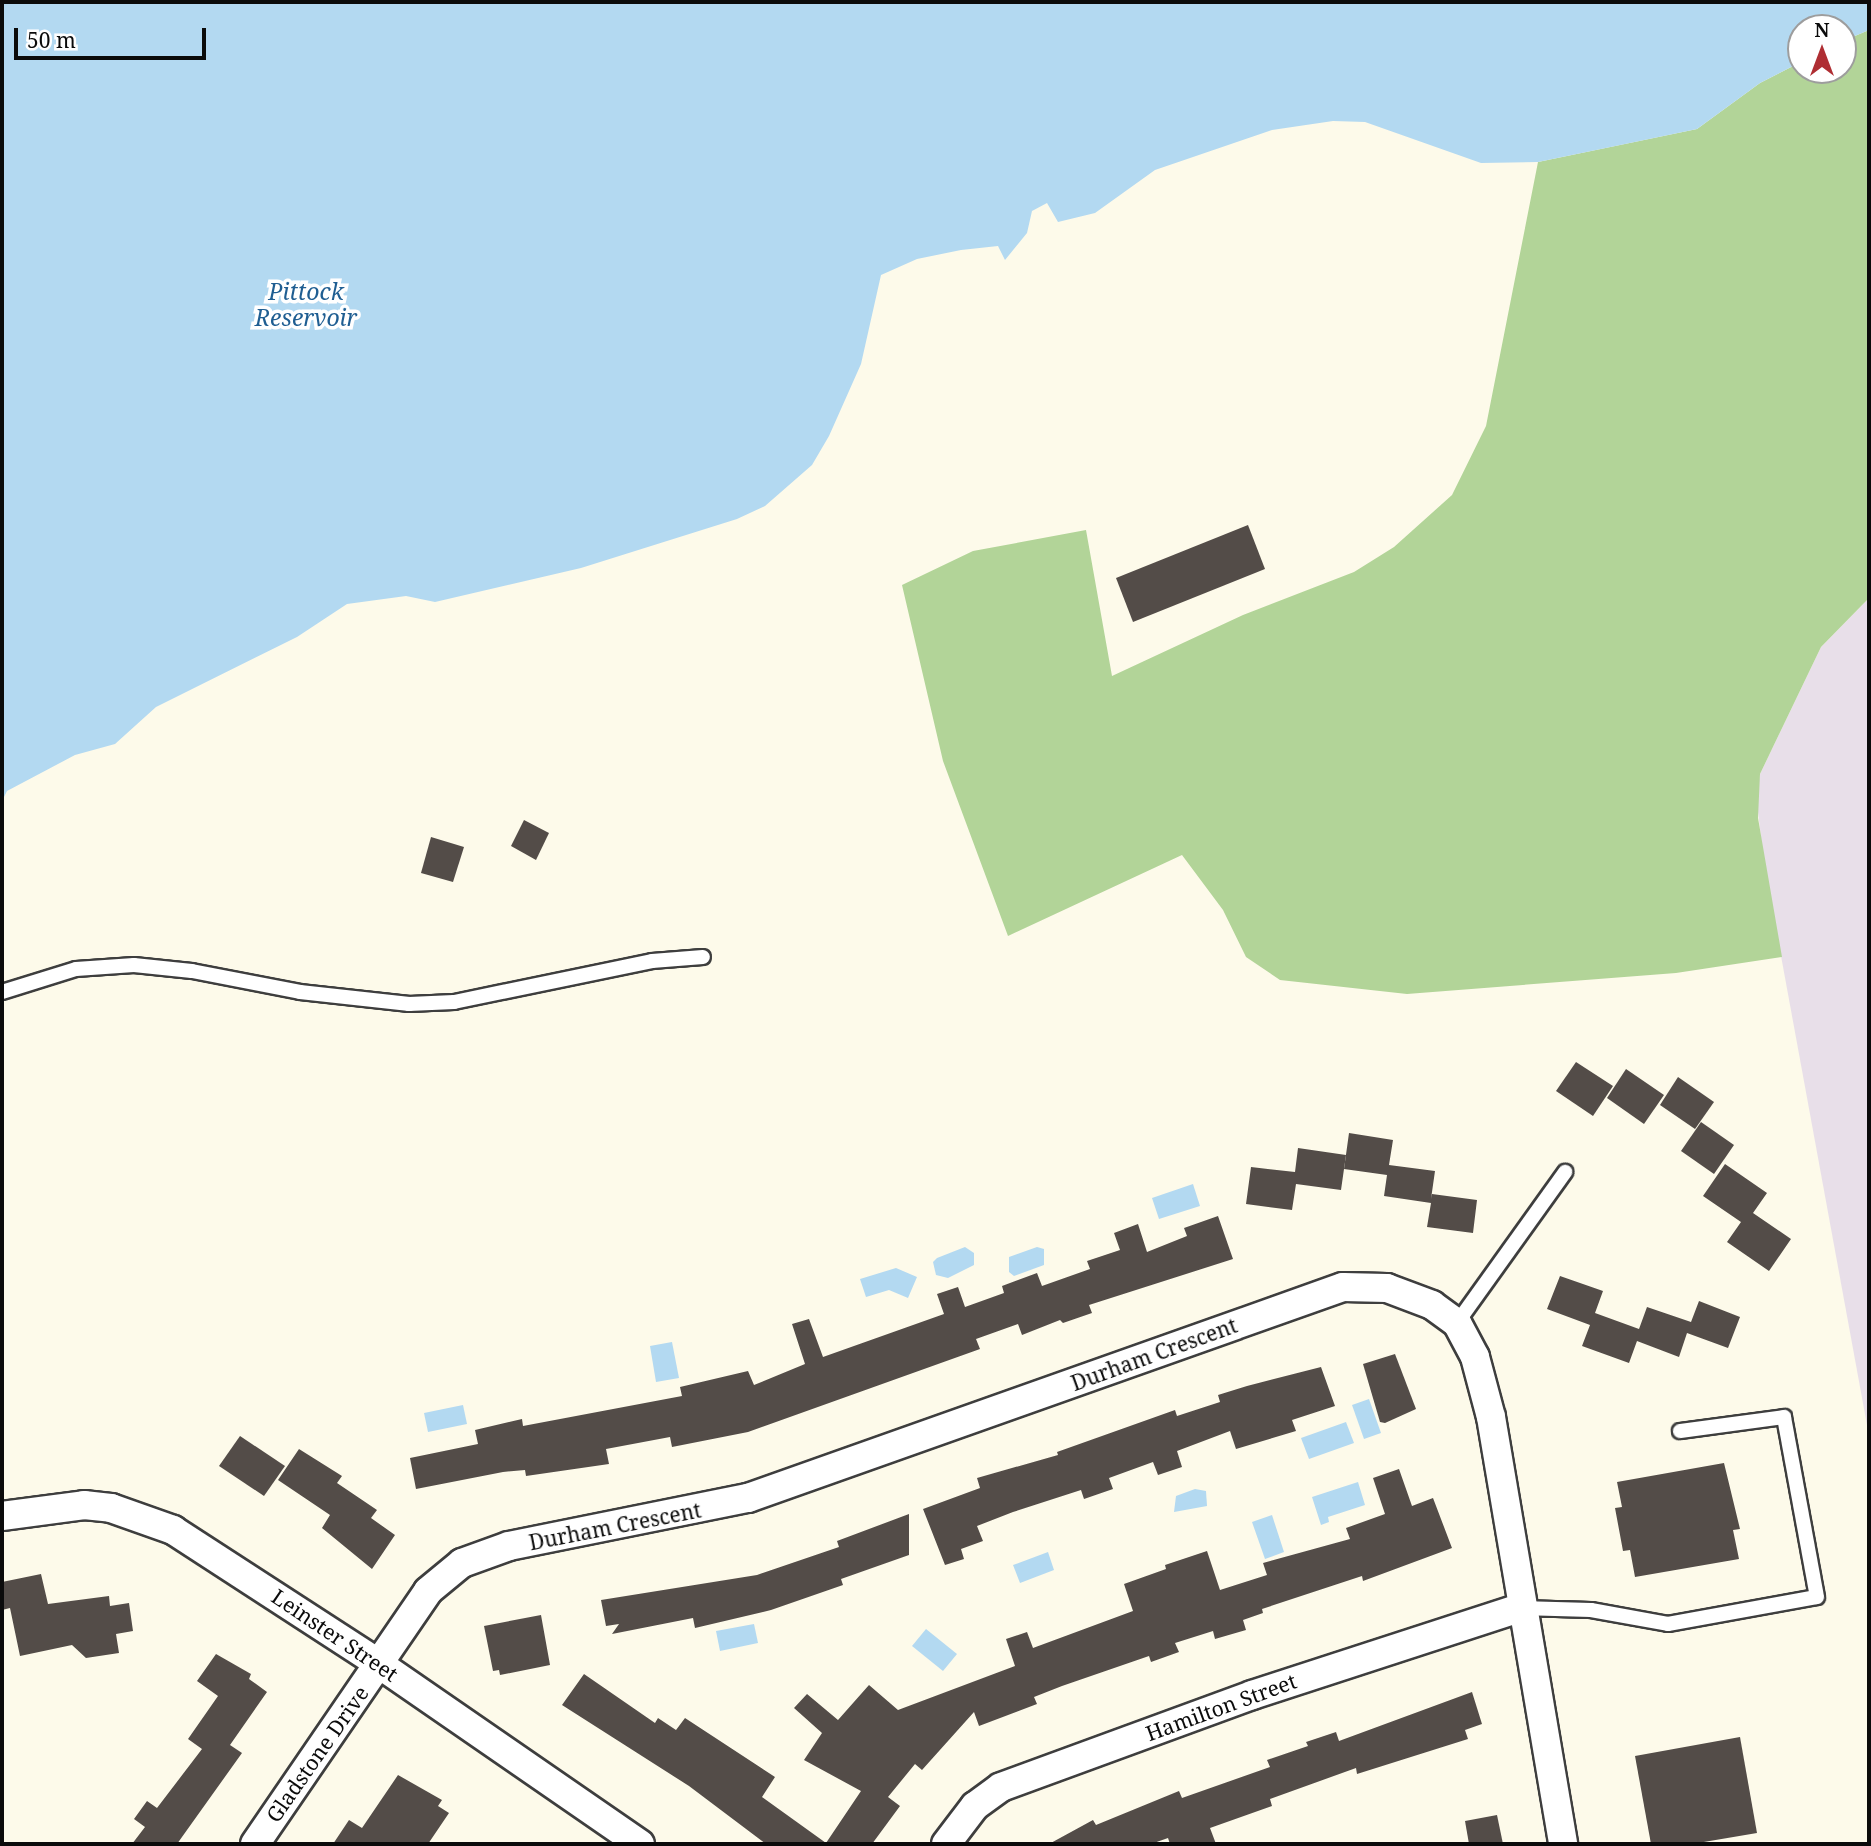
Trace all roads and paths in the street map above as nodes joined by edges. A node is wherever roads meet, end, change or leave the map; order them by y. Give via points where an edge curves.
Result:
1 (704, 957) dead end
2 (2, 992) edge
3 (1565, 1172) dead end
4 (1458, 1323) junction
5 (1680, 1431) dead end
6 (2, 1516) edge
7 (1520, 1608) junction
8 (379, 1664) junction
9 (255, 1844) edge
10 (640, 1844) edge
11 (946, 1844) edge
12 (1563, 1844) edge

1 - 2 lane via 652,961 454,1002 409,1004 300,992 134,965 76,969
3 - 4 lane
4 - 7 street via 1475,1357 1490,1417
4 - 8 street, Durham Crescent via 1412,1296 1387,1288 1343,1287 748,1498 487,1552 462,1563 428,1591
5 - 7 lane via 1784,1418 1816,1597 1668,1624 1591,1611
6 - 8 street, Leinster Street via 84,1505 148,1520 213,1553
7 - 11 street, Hamilton Street via 1252,1695 1001,1787 975,1807
7 - 12 street
8 - 9 street, Gladstone Drive
8 - 10 street, Leinster Street

